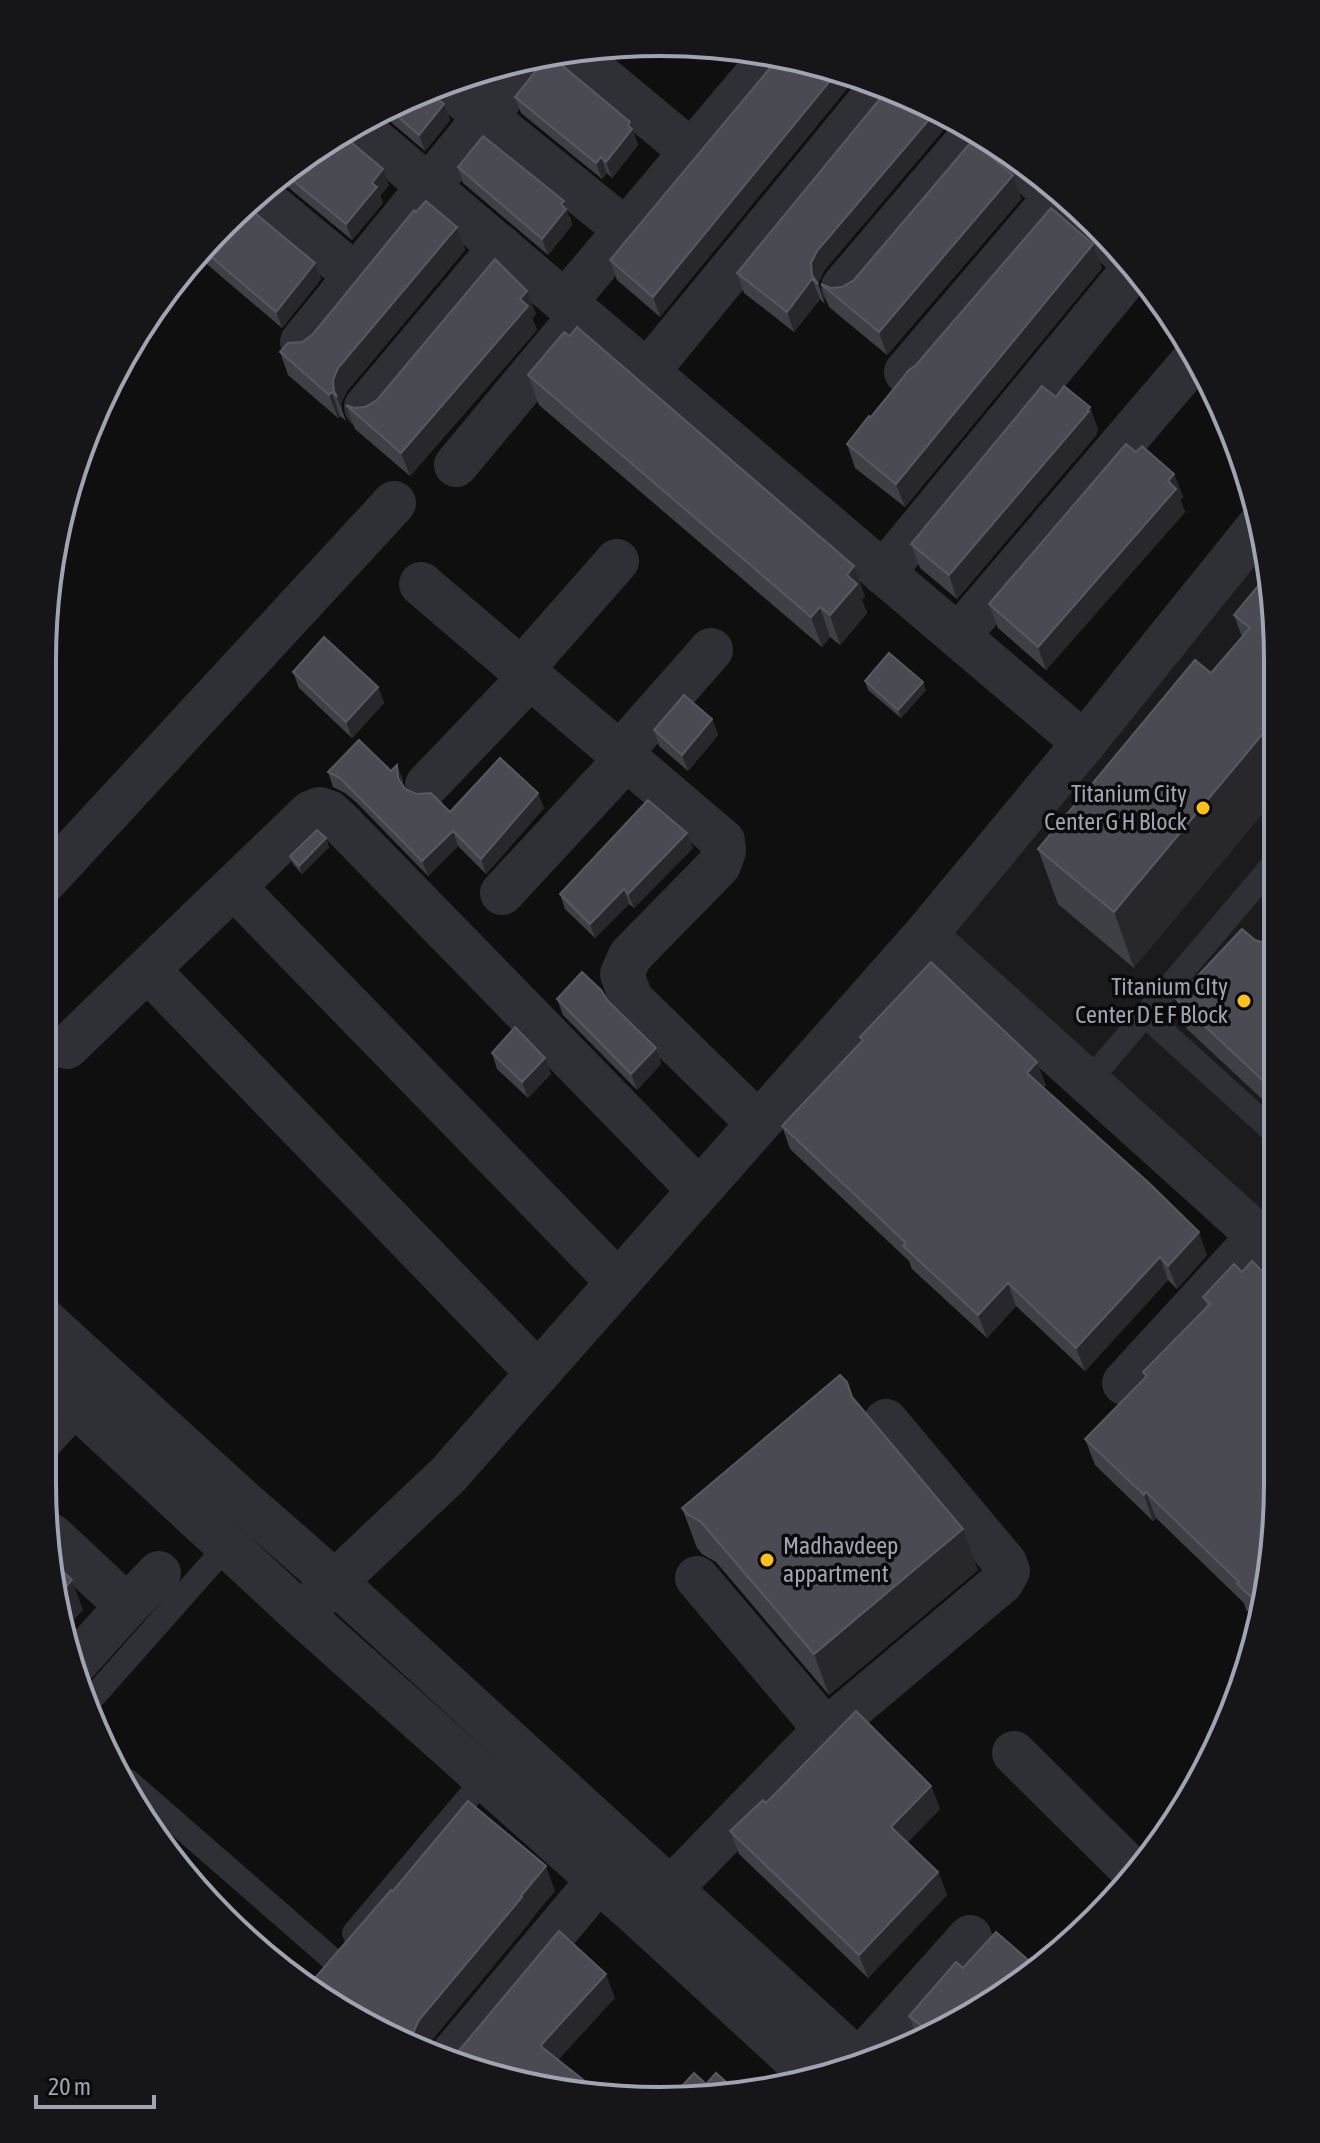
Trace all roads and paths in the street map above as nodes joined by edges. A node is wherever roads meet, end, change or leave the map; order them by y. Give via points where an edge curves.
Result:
1 (582, 61) edge
2 (764, 66) edge
3 (521, 73) edge
4 (455, 92) edge
5 (874, 96) edge
6 (485, 116) junction
7 (366, 133) edge
8 (968, 141) edge
9 (692, 152) junction
10 (428, 186) junction
11 (1053, 201) edge
12 (267, 202) edge
13 (626, 230) junction
14 (501, 247) junction
15 (356, 276) junction
16 (1127, 277) edge
17 (843, 287) edge
18 (573, 309) junction
19 (302, 342) edge
20 (1188, 367) edge
21 (647, 372) junction
22 (906, 372) edge
23 (366, 407) edge
24 (456, 465) dead end
25 (394, 503) dead end
26 (1251, 538) edge
27 (617, 561) dead end
28 (883, 573) junction
29 (421, 584) dead end
30 (958, 636) junction
31 (711, 650) dead end
32 (526, 672) junction
33 (1084, 743) junction
34 (624, 755) junction
35 (427, 785) dead end
36 (56, 869) edge
37 (1264, 878) edge
38 (234, 887) junction
39 (502, 893) dead end
40 (925, 935) junction
41 (148, 970) junction
42 (1145, 1015) junction
43 (67, 1047) dead end
44 (1089, 1081) junction
45 (758, 1123) junction
46 (1264, 1123) edge
47 (699, 1190) junction
48 (1264, 1241) edge
49 (1264, 1245) edge
50 (618, 1282) junction
51 (56, 1331) edge
52 (538, 1373) junction
53 (1124, 1383) dead end
54 (56, 1387) edge
55 (74, 1404) junction
56 (886, 1421) dead end
57 (56, 1424) edge
58 (59, 1542) edge
59 (227, 1546) junction
60 (159, 1573) dead end
61 (697, 1578) dead end
62 (335, 1582) junction
63 (127, 1606) junction
64 (301, 1614) junction
65 (82, 1656) edge
66 (95, 1695) edge
67 (820, 1735) junction
68 (1014, 1753) dead end
69 (484, 1779) junction
70 (144, 1796) edge
71 (1127, 1865) edge
72 (598, 1881) junction
73 (656, 1903) junction
74 (970, 1937) dead end
75 (873, 2048) edge
76 (455, 2051) edge
77 (848, 2057) edge
78 (806, 2068) edge

1 - 9 street
2 - 9 street
3 - 6 street
4 - 6 street
5 - 21 street
6 - 10 street
6 - 13 street
7 - 10 street
8 - 17 street
9 - 13 street
10 - 14 street
10 - 15 street
11 - 22 street
12 - 15 street
13 - 18 street
14 - 18 street
14 - 23 street
15 - 19 street
16 - 28 street
18 - 21 street
18 - 24 street
20 - 30 street
21 - 28 street
25 - 36 street
26 - 33 street
27 - 32 street
28 - 30 street
29 - 32 street
30 - 33 street
31 - 34 street
32 - 34 street
32 - 35 street
33 - 40 street
34 - 39 street
34 - 45 street via 715,832 724,851 719,865 630,956 622,974 624,985 631,999
37 - 42 lane via 1234,922
38 - 41 street
38 - 47 street via 310,813 329,812
38 - 50 street
40 - 44 street
40 - 45 street
41 - 43 street
41 - 52 street
42 - 44 lane
42 - 46 lane
44 - 48 street
45 - 47 street
47 - 50 street
49 - 53 street
50 - 52 street
51 - 62 street
52 - 62 street via 448,1475
54 - 55 street
55 - 57 street
55 - 59 street
56 - 67 street via 1008,1571 1002,1582
58 - 63 street
59 - 64 street
59 - 66 lane
60 - 63 street
61 - 67 street via 810,1711
62 - 64 street
62 - 73 street
63 - 65 street
64 - 69 street
67 - 73 street
68 - 71 street
69 - 70 lane via 325,1969
69 - 72 street
72 - 73 street
72 - 76 street
73 - 77 street
73 - 78 street
74 - 75 street

